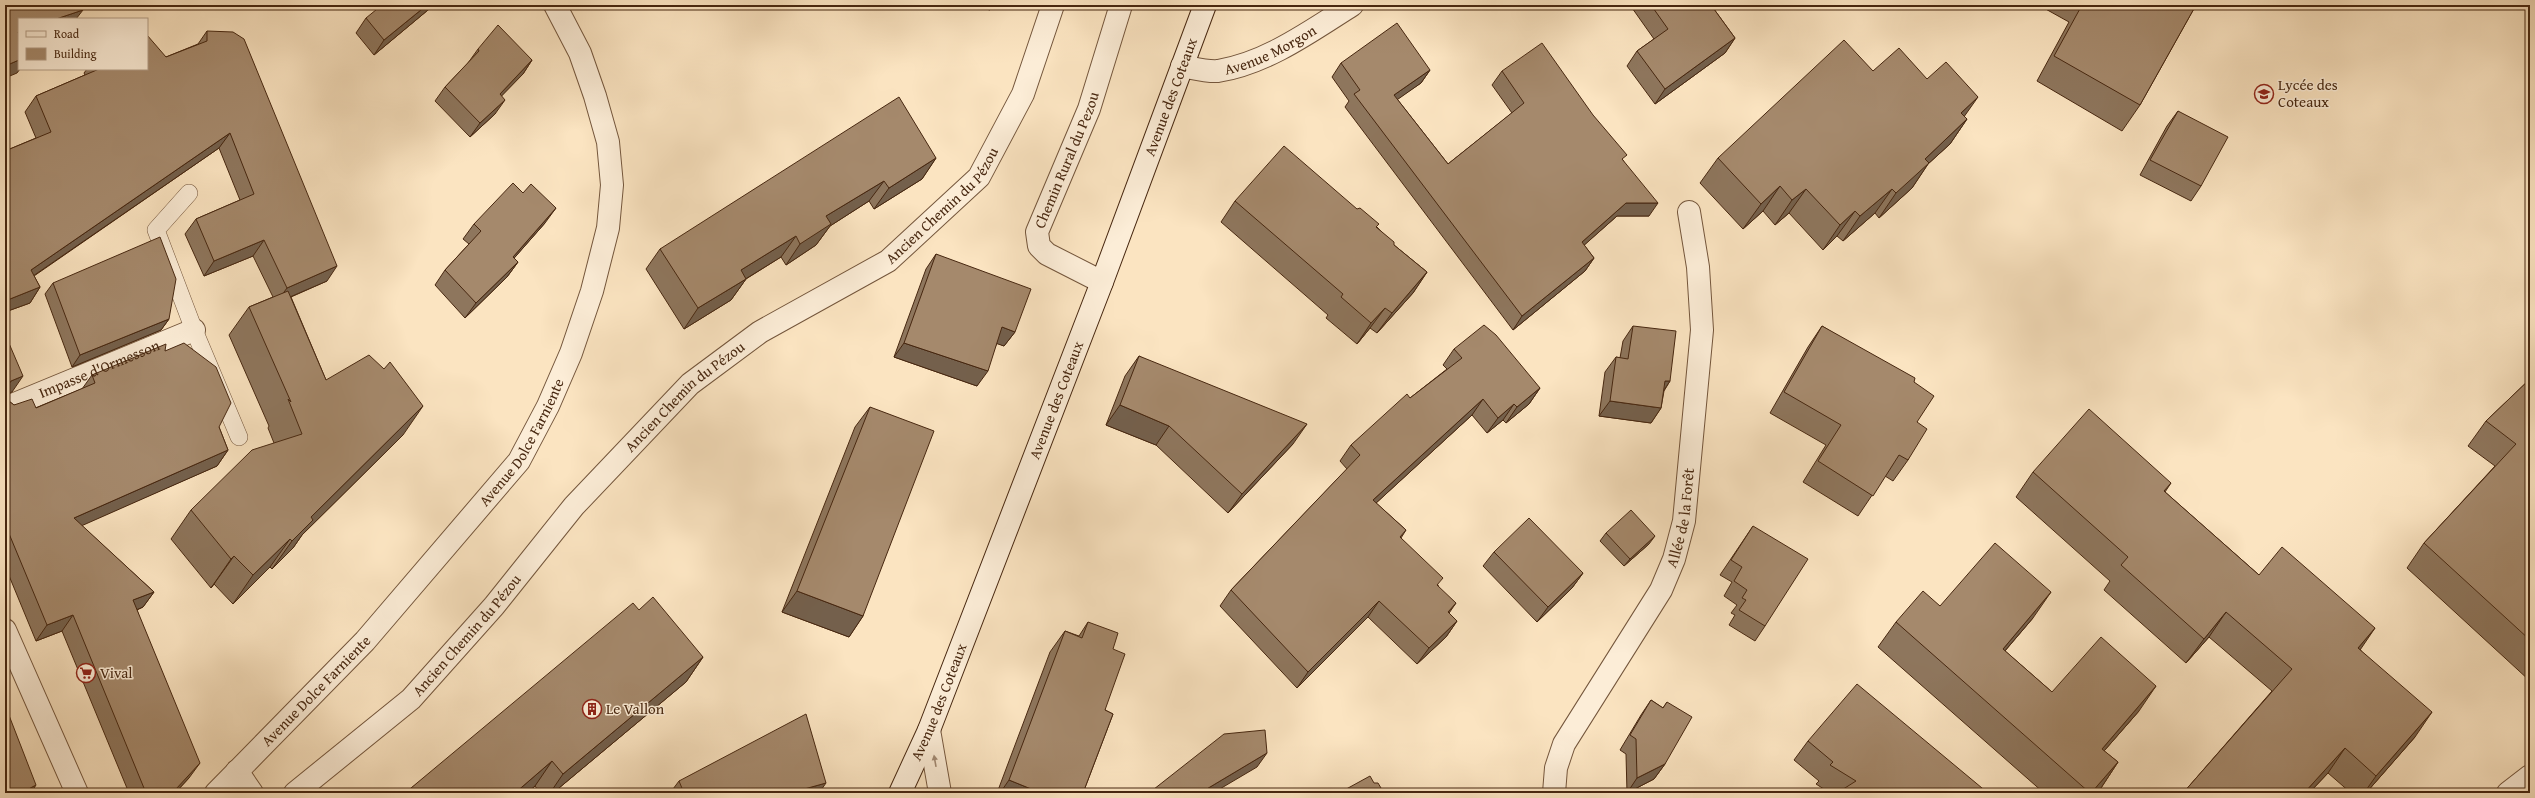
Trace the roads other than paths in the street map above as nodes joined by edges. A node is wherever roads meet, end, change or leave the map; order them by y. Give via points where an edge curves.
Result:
1 (556, 5) edge
2 (1053, 5) edge
3 (1121, 5) edge
4 (1205, 5) edge
5 (1352, 5) edge
6 (1182, 66) junction
7 (189, 193) dead end
8 (1688, 212) dead end
9 (1102, 282) junction
10 (194, 330) junction
11 (5, 408) edge
12 (239, 437) dead end
13 (5, 630) edge
14 (10, 647) edge
15 (929, 730) junction
16 (237, 771) junction
17 (2530, 776) edge
18 (77, 793) edge
19 (216, 793) edge
20 (252, 793) edge
21 (295, 793) edge
22 (900, 793) edge
23 (940, 793) edge
24 (1554, 793) edge
25 (2508, 793) edge

1 - 16 street, Avenue Dolce Farniente via 580,53 595,96 608,142 612,186 608,228 592,291 571,353 548,406 519,461 365,641
2 - 21 street, Ancien Chemin du Pézou via 1023,94 980,177 888,261 760,332 690,384 574,506 494,606 411,699
3 - 9 street, Chemin Rural du Pezou via 1089,109 1037,232 1039,246 1047,254
4 - 6 street, Avenue des Coteaux
5 - 6 street, Avenue Morgon via 1290,44 1247,64 1216,71
6 - 9 street, Avenue des Coteaux
7 - 10 lane via 156,230
8 - 24 street, Allée de la Forêt via 1698,267 1702,330 1684,521 1674,559 1661,590 1564,744 1556,768
9 - 15 street, Avenue des Coteaux
10 - 11 street, Impasse d'Ormesson
10 - 12 lane
13 - 14 street
14 - 18 street
15 - 22 street, Avenue des Coteaux
23 -> 15 street
16 - 19 street, Avenue Dolce Farniente
16 - 20 street
17 - 25 street

